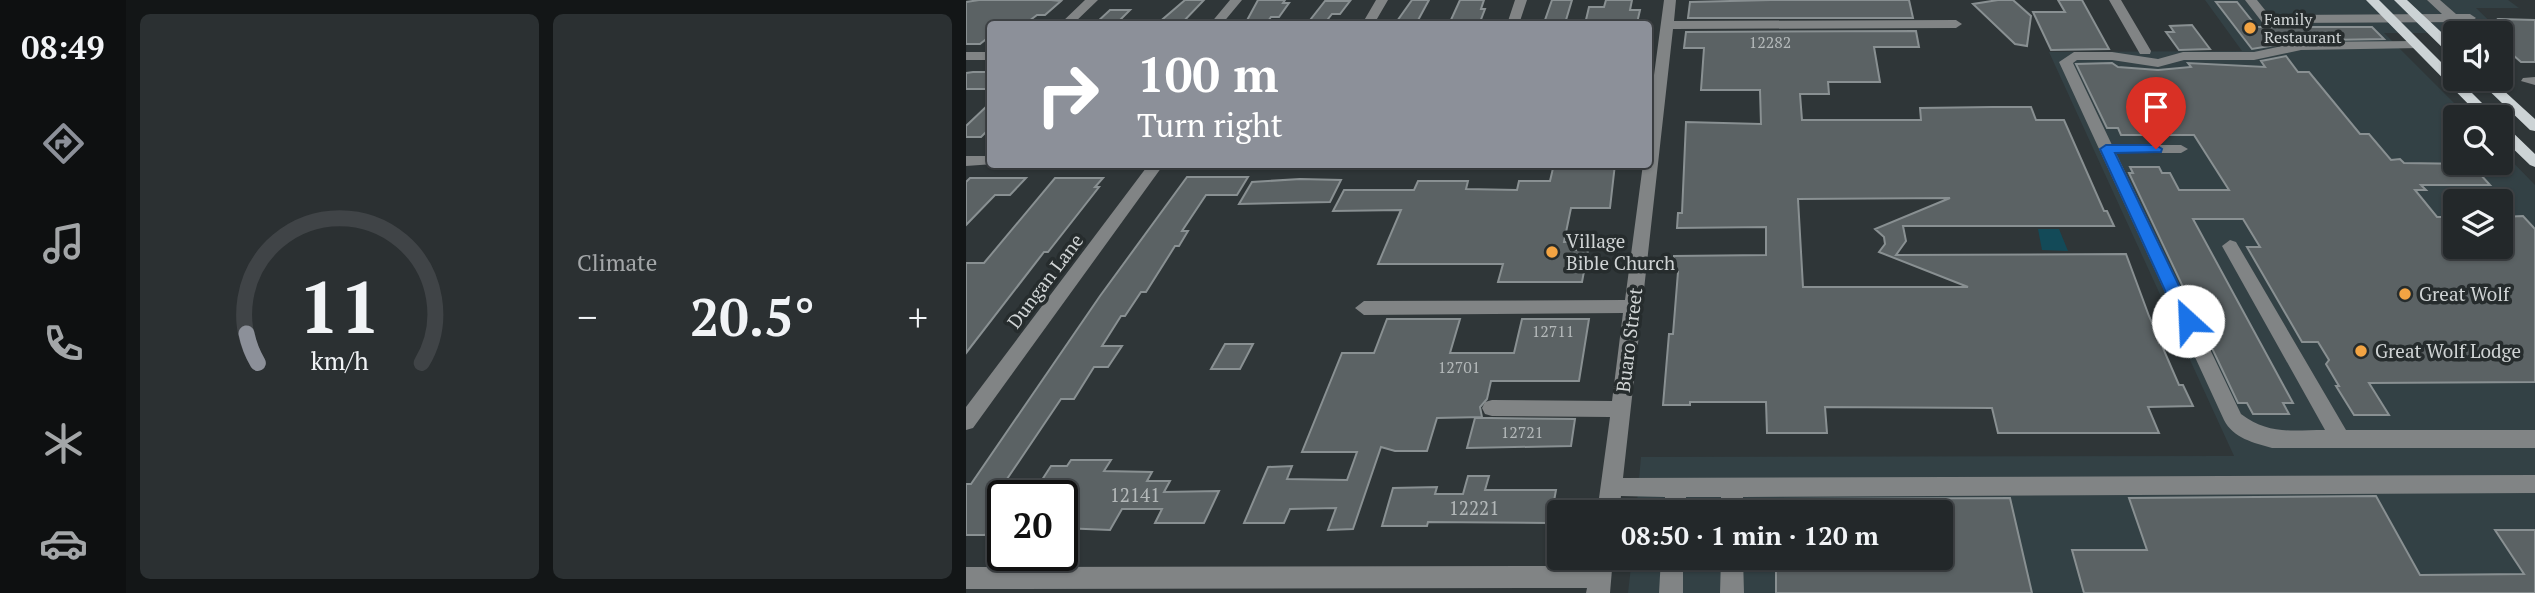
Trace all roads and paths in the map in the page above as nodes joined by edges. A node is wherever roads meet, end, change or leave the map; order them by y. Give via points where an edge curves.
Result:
1 (1092, 0) edge
2 (1236, 0) edge
3 (1382, 0) edge
4 (1521, 0) edge
5 (1671, 0) edge
6 (2115, 0) edge
7 (2251, 0) edge
8 (2372, 0) edge
9 (2400, 0) edge
10 (2409, 0) edge
11 (2433, 0) edge
12 (2419, 18) junction
13 (2453, 18) junction
14 (2470, 18) dead end
15 (2391, 19) junction
16 (1069, 21) edge
17 (1218, 21) edge
18 (1370, 21) edge
19 (1514, 21) edge
20 (1956, 24) dead end
21 (1667, 25) junction
22 (2443, 41) edge
23 (2417, 46) junction
24 (2145, 51) dead end
25 (966, 56) edge
26 (987, 56) edge
27 (2443, 71) edge
28 (2463, 91) edge
29 (2496, 91) edge
30 (2477, 105) edge
31 (2535, 127) edge
32 (2513, 141) edge
33 (1652, 149) edge
34 (2106, 149) junction
35 (2180, 149) dead end
36 (966, 161) edge
37 (987, 161) edge
38 (2535, 162) edge
39 (1154, 168) edge
40 (1650, 168) edge
41 (2230, 246) dead end
42 (1633, 306) junction
43 (1364, 308) dead end
44 (1492, 408) dead end
45 (1620, 409) junction
46 (966, 422) edge
47 (2340, 439) junction
48 (2535, 439) edge
49 (2535, 484) edge
50 (1611, 487) junction
51 (1676, 487) junction
52 (1732, 488) junction
53 (1610, 500) edge
54 (1676, 500) edge
55 (1732, 500) edge
56 (1672, 570) edge
57 (1732, 570) edge
58 (1600, 576) edge
59 (966, 578) edge
60 (1671, 593) edge
61 (1732, 593) edge

1 - 16 street
2 - 17 street
3 - 18 street
4 - 19 street
5 - 21 street, Buaro Street
6 - 24 street
7 - 15 street via 2266,19
8 - 15 main road
9 - 10 street
9 - 12 main road
11 - 13 street
12 - 13 street
12 - 15 street
12 - 22 main road
13 - 14 street
15 - 23 main road
20 - 21 street
21 - 33 street, Buaro Street
23 - 27 main road
23 - 34 street via 2301,46 2254,56 2183,56 2158,63 2112,56 2068,58
25 - 26 street
28 - 30 main road
29 - 31 main road
32 - 38 main road
34 - 35 street
34 - 47 street via 2234,420 2252,433 2272,439
36 - 37 street
39 - 46 street, Dungan Lane
40 - 42 street, Buaro Street
41 - 47 street
42 - 43 street
42 - 45 street, Buaro Street
44 - 45 street
45 - 50 street, Buaro Street
47 - 48 street
49 - 52 street
50 - 51 street
50 - 53 street, Buaro Street
51 - 52 street
51 - 54 street
52 - 55 street
56 - 60 street
57 - 61 street
58 - 59 street

